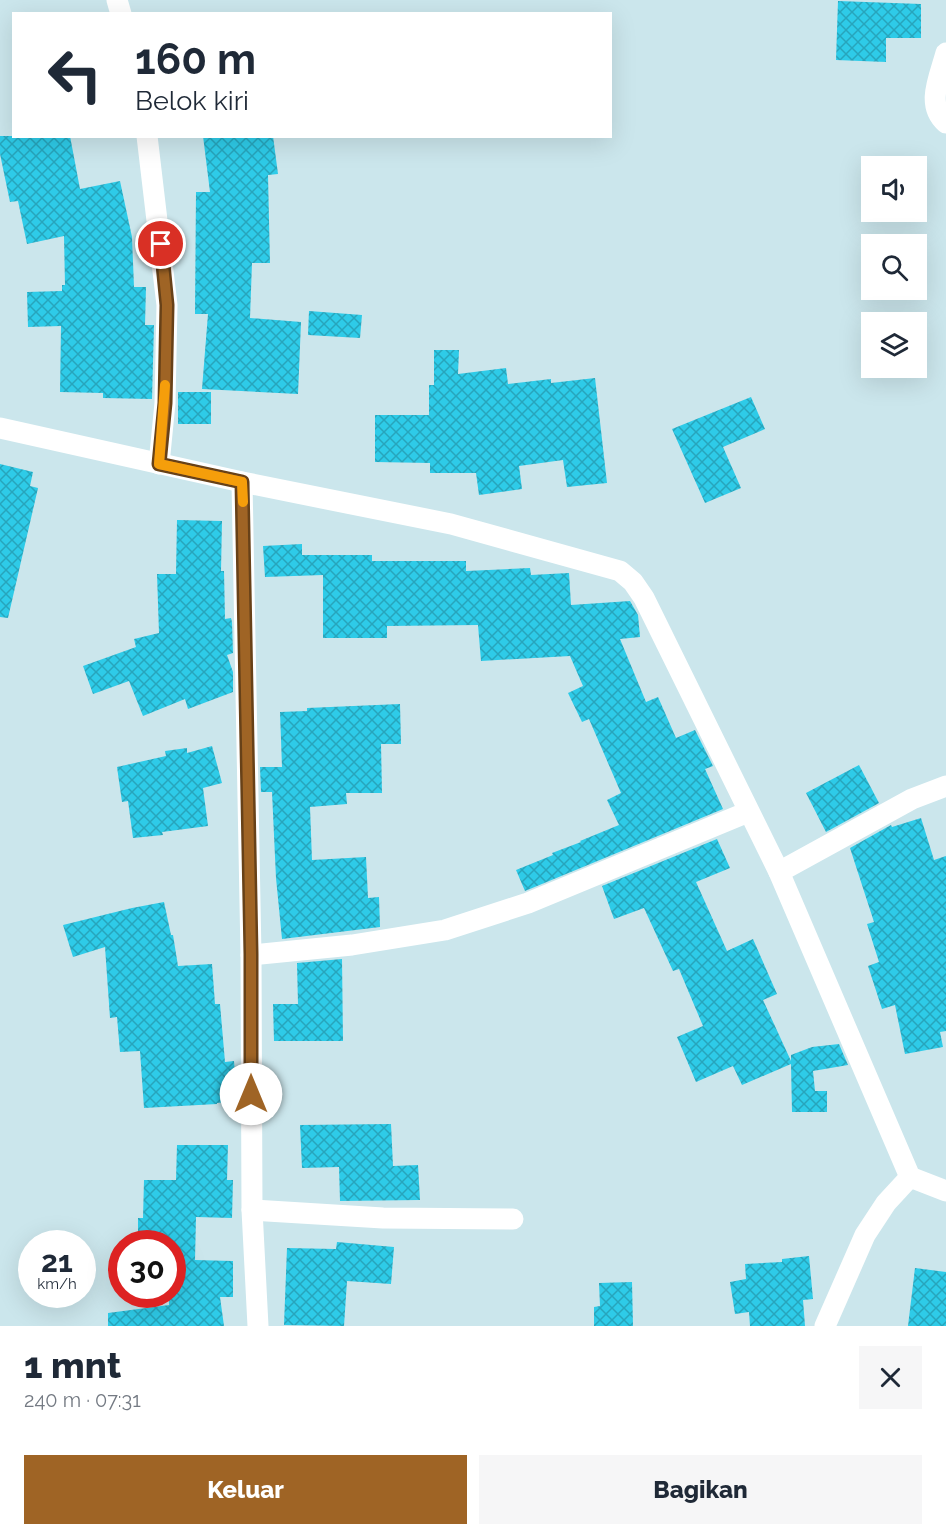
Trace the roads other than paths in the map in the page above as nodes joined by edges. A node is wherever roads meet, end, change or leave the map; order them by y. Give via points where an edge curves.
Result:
1 (946, 53) edge
2 (946, 123) edge
3 (147, 138) edge
4 (0, 428) edge
5 (159, 464) junction
6 (242, 482) junction
7 (946, 786) edge
8 (748, 812) junction
9 (779, 872) junction
10 (251, 954) junction
11 (910, 1176) junction
12 (946, 1191) edge
13 (252, 1210) junction
14 (513, 1219) dead end
15 (258, 1326) edge
16 (825, 1326) edge

1 - 2 street via 933,98
3 - 5 street via 167,305
4 - 5 street
5 - 6 street
6 - 8 street via 451,524 620,571 644,598
6 - 10 street
7 - 9 street via 912,799
8 - 9 street
8 - 10 street via 528,903 445,930 352,945
9 - 11 street
10 - 13 street
11 - 12 street
11 - 16 street via 865,1235
13 - 14 street via 383,1218
13 - 15 street

